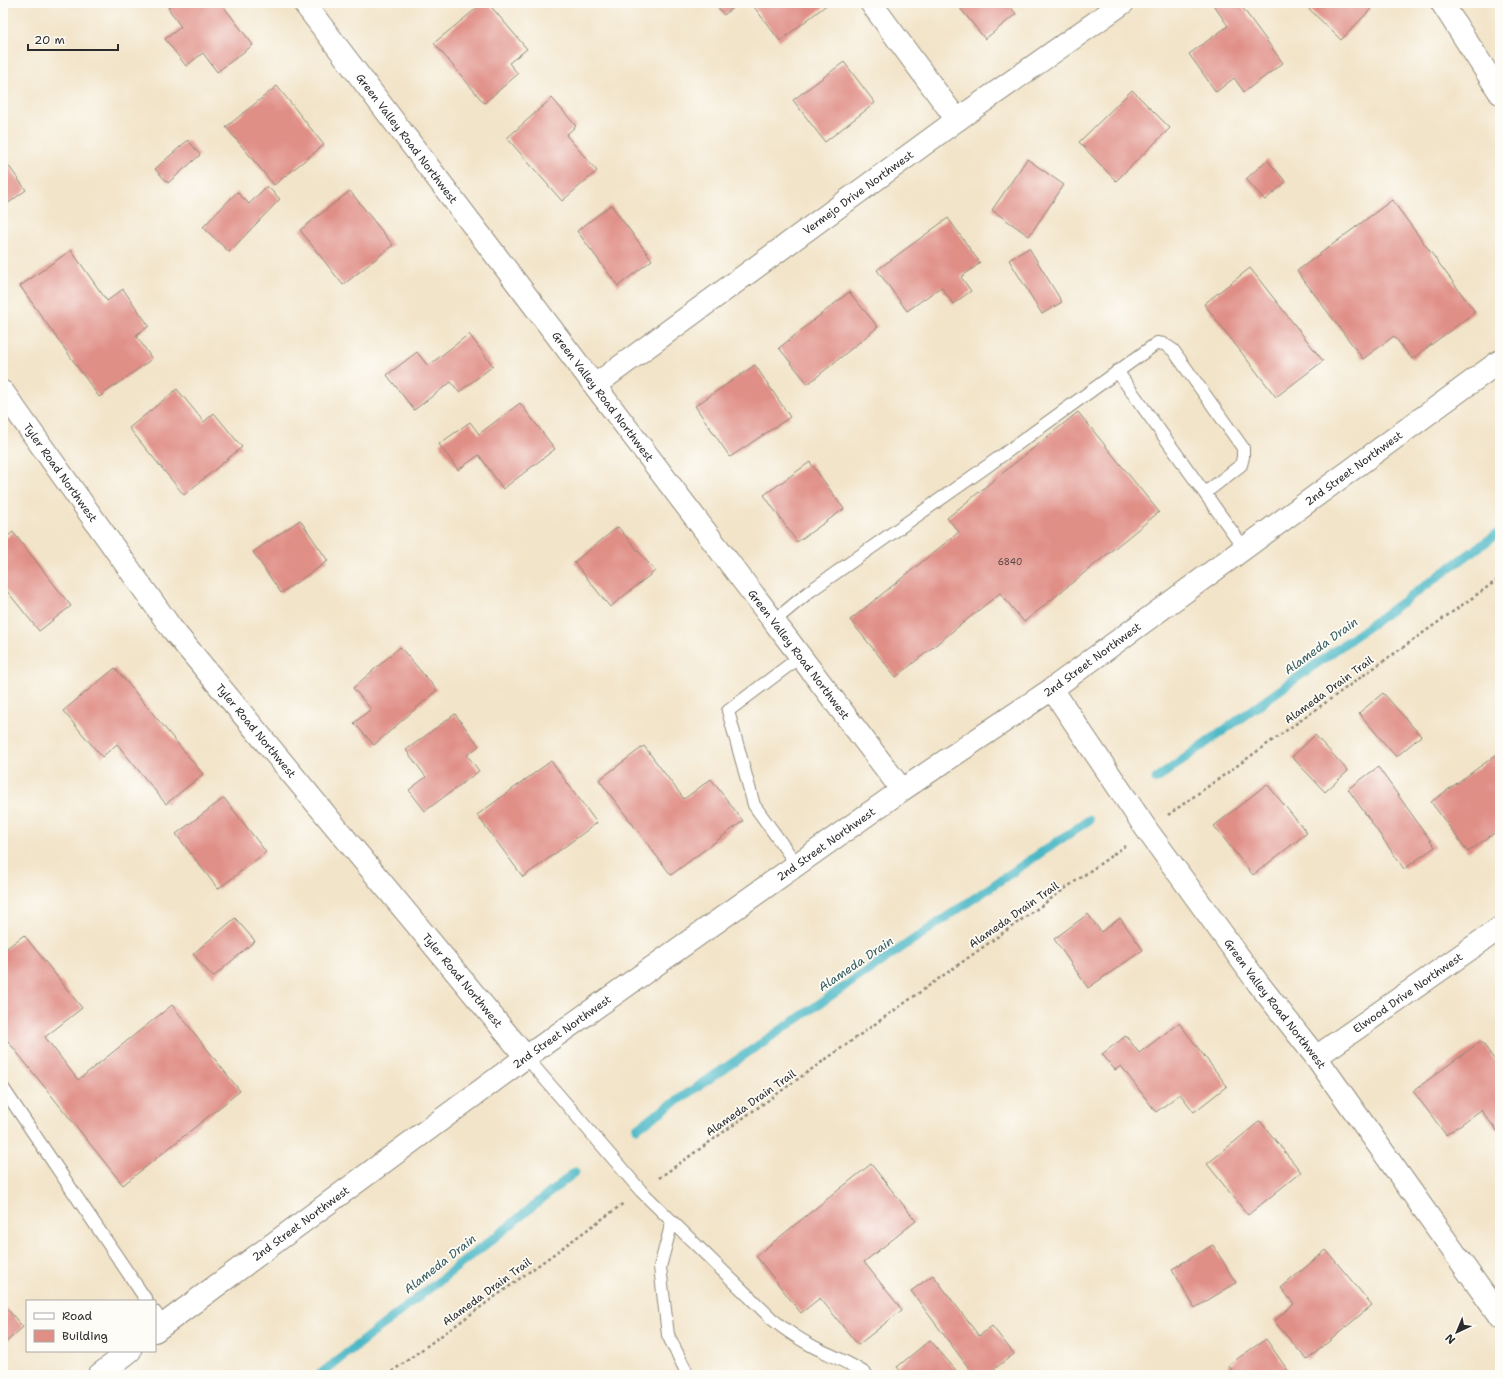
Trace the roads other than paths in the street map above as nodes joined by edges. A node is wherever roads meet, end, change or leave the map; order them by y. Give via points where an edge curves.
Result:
1 (304, 3) edge
2 (871, 3) edge
3 (1123, 3) edge
4 (1442, 3) edge
5 (1500, 93) edge
6 (957, 120) junction
7 (1500, 361) edge
8 (1117, 371) junction
9 (595, 385) junction
10 (3, 392) edge
11 (1205, 494) junction
12 (1244, 548) junction
13 (774, 621) junction
14 (801, 656) junction
15 (1052, 689) junction
16 (902, 790) junction
17 (797, 865) junction
18 (1500, 928) edge
19 (526, 1057) junction
20 (1316, 1057) junction
21 (3, 1088) edge
22 (672, 1222) junction
23 (147, 1300) edge
24 (1500, 1317) edge
25 (158, 1323) edge
26 (129, 1352) edge
27 (100, 1375) edge
28 (688, 1375) edge
29 (867, 1375) edge

1 - 9 street, Green Valley Road Northwest
2 - 6 street
3 - 6 street, Vermejo Drive Northwest
4 - 5 street
6 - 9 street, Vermejo Drive Northwest
7 - 12 street, 2nd Street Northwest
8 - 11 lane
8 - 11 lane via 1157,343 1173,350 1243,448 1241,464
8 - 13 lane via 810,591
9 - 13 street, Green Valley Road Northwest
10 - 19 street, Tyler Road Northwest via 172,629
11 - 12 lane
12 - 15 street, 2nd Street Northwest
13 - 14 street, Green Valley Road Northwest
14 - 16 street, Green Valley Road Northwest
14 - 17 lane via 728,711 754,805
15 - 16 street, 2nd Street Northwest
15 - 20 street, Green Valley Road Northwest via 1147,830 1258,983
16 - 17 street, 2nd Street Northwest
17 - 19 street, 2nd Street Northwest
18 - 20 street, Elwood Drive Northwest
19 - 22 lane via 641,1191
19 - 25 street, 2nd Street Northwest
20 - 24 street, Green Valley Road Northwest
21 - 23 lane
22 - 28 lane via 660,1267 668,1335
22 - 29 lane via 787,1331
26 - 27 street

